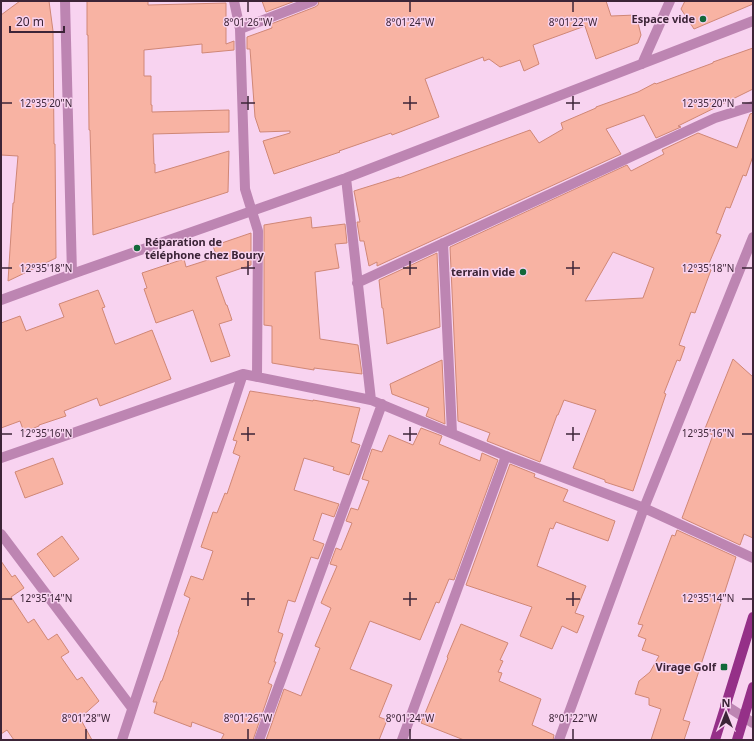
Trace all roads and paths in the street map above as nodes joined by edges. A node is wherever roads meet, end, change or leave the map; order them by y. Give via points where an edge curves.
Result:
1 (65, 1) edge
2 (234, 1) edge
3 (313, 1) edge
4 (670, 1) edge
5 (753, 22) edge
6 (240, 29) junction
7 (642, 64) junction
8 (753, 106) edge
9 (346, 178) junction
10 (252, 211) junction
11 (753, 237) edge
12 (443, 243) junction
13 (72, 274) junction
14 (357, 283) junction
15 (1, 300) edge
16 (243, 374) junction
17 (257, 377) junction
18 (371, 400) junction
19 (382, 404) junction
20 (452, 434) junction
21 (506, 456) junction
22 (1, 458) edge
23 (644, 508) junction
24 (1, 534) edge
25 (753, 558) edge
26 (753, 617) edge
27 (753, 687) edge
28 (725, 705) junction
29 (132, 708) junction
30 (743, 717) junction
31 (753, 723) edge
32 (122, 740) edge
33 (259, 740) edge
34 (402, 740) edge
35 (559, 740) edge
36 (715, 740) edge
37 (737, 740) edge

1 - 13 street
2 - 6 street
3 - 6 street
4 - 7 street
5 - 7 street
6 - 10 street via 245,188
7 - 9 street
8 - 12 street via 715,118
9 - 10 street
9 - 14 street
10 - 13 street
10 - 17 street via 258,231
11 - 23 street
12 - 14 street
12 - 20 street
13 - 15 street
14 - 18 street
16 - 17 street
16 - 22 street
16 - 29 street
17 - 18 street
18 - 19 street
19 - 20 street
19 - 33 street
20 - 21 street
21 - 23 street
21 - 34 street
23 - 25 street
23 - 35 street
24 - 29 street
26 - 28 main road
27 - 30 main road
28 - 30 street
28 - 36 main road
29 - 32 street
30 - 31 street
30 - 37 main road

